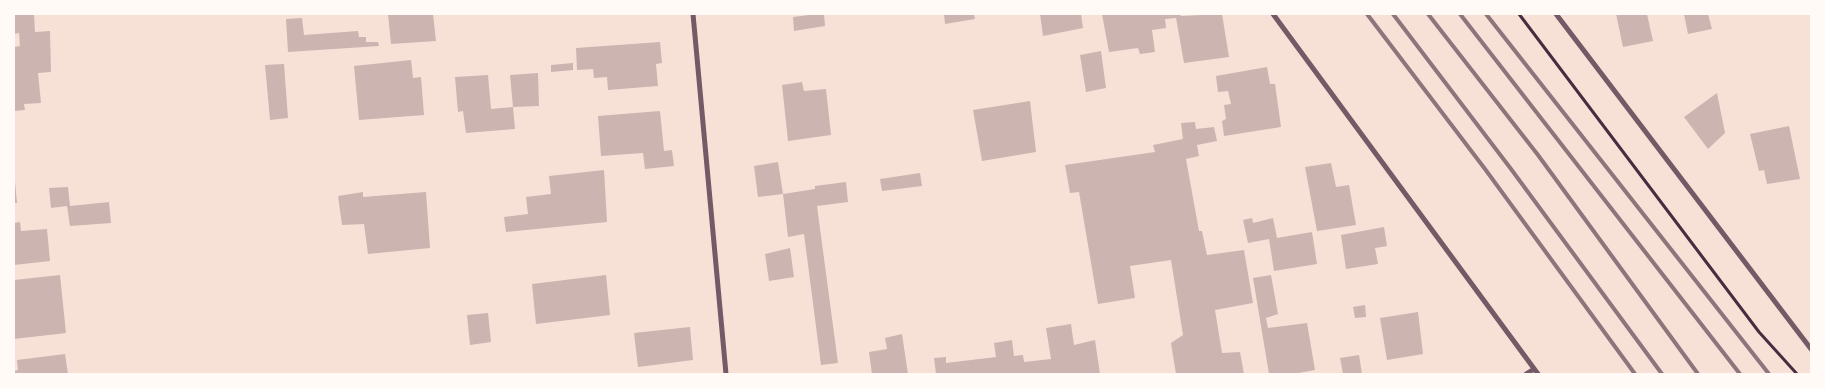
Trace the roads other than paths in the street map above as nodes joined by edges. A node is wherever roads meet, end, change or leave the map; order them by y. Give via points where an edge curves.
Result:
1 (693, 14) edge
2 (1273, 14) edge
3 (1556, 14) edge
4 (1811, 349) edge
5 (1534, 369) junction
6 (726, 374) edge
7 (1526, 374) edge
8 (1538, 374) edge

1 - 6 street
2 - 5 street
3 - 4 street
5 - 7 street
5 - 8 street

